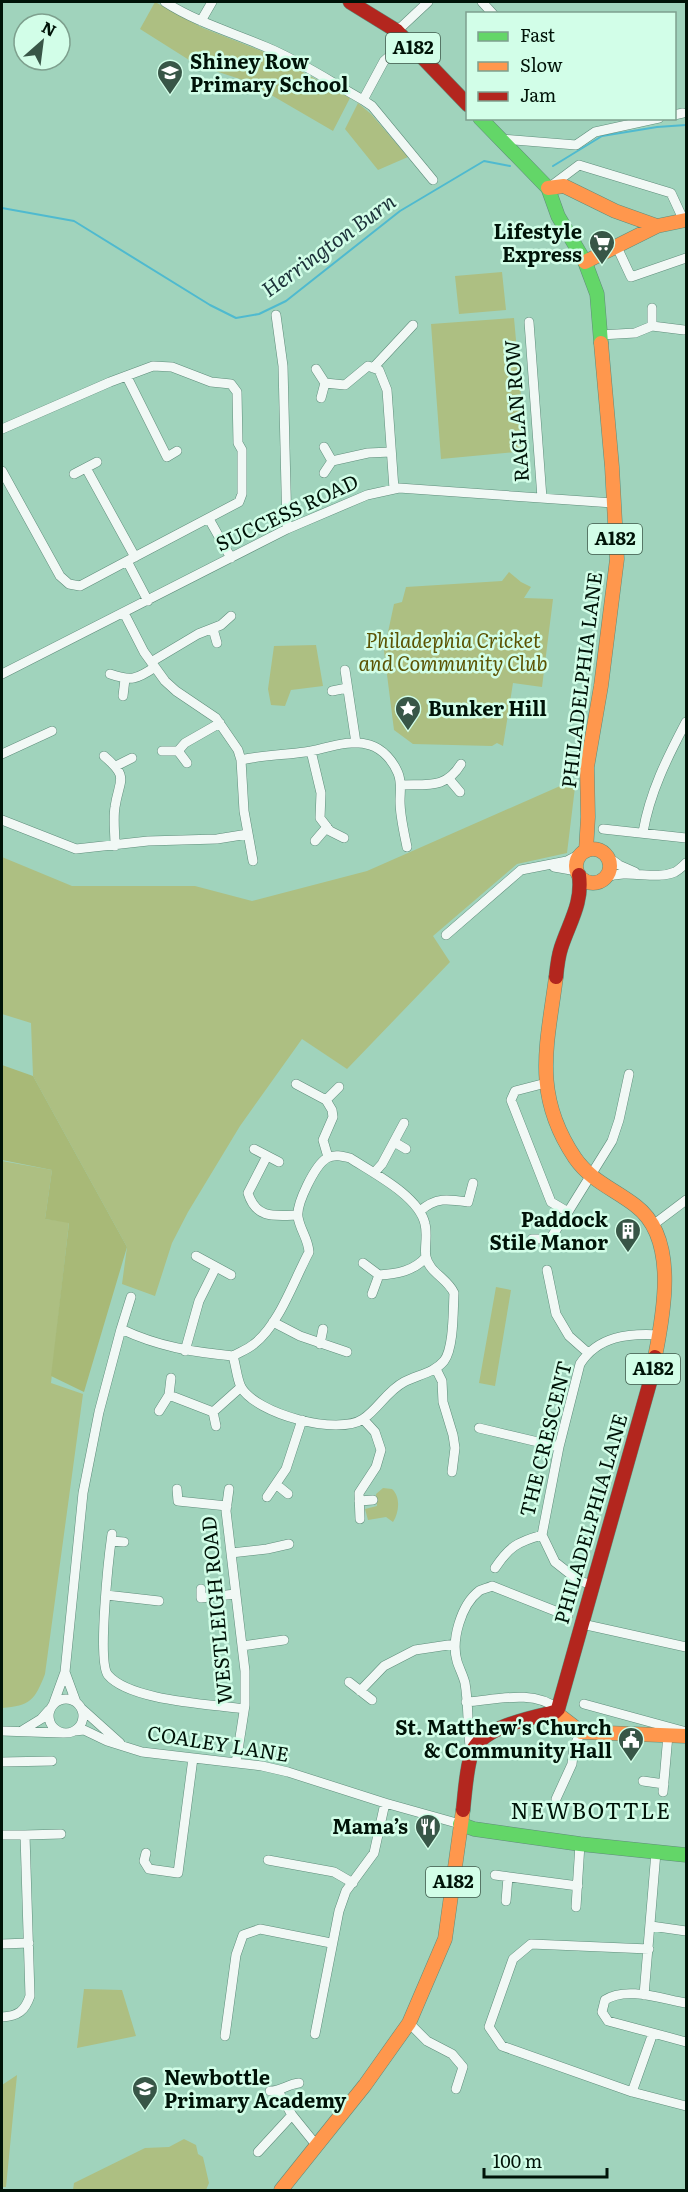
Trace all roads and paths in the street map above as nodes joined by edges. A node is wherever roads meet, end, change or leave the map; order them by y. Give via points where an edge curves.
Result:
1 (165, 2) edge
2 (212, 2) edge
3 (350, 2) edge
4 (428, 2) edge
5 (201, 21) junction
6 (402, 36) junction
7 (466, 99) edge
8 (363, 100) junction
9 (482, 120) edge
10 (650, 120) edge
11 (499, 138) junction
12 (433, 180) dead end
13 (548, 188) junction
14 (685, 221) edge
15 (657, 226) junction
16 (616, 245) junction
17 (687, 258) edge
18 (585, 262) junction
19 (652, 308) dead end
20 (276, 315) dead end
21 (529, 322) dead end
22 (413, 325) dead end
23 (652, 326) junction
24 (684, 330) dead end
25 (600, 335) junction
26 (373, 368) junction
27 (316, 369) dead end
28 (127, 377) junction
29 (325, 383) junction
30 (321, 398) dead end
31 (2, 429) edge
32 (324, 447) dead end
33 (177, 451) dead end
34 (390, 452) junction
35 (332, 461) junction
36 (97, 462) dead end
37 (86, 468) junction
38 (2, 471) edge
39 (324, 473) dead end
40 (74, 474) dead end
41 (394, 489) junction
42 (542, 498) junction
43 (613, 503) junction
44 (209, 519) junction
45 (287, 529) junction
46 (231, 558) junction
47 (131, 559) junction
48 (148, 601) junction
49 (124, 613) junction
50 (231, 616) dead end
51 (213, 629) junction
52 (218, 643) dead end
53 (153, 664) junction
54 (345, 670) dead end
55 (2, 674) edge
56 (110, 674) dead end
57 (125, 679) junction
58 (347, 688) junction
59 (332, 691) dead end
60 (123, 696) dead end
61 (687, 722) edge
62 (220, 723) junction
63 (52, 731) dead end
64 (356, 743) junction
65 (162, 751) dead end
66 (178, 751) junction
67 (311, 751) junction
68 (2, 754) edge
69 (104, 756) dead end
70 (132, 758) dead end
71 (241, 760) junction
72 (187, 763) dead end
73 (461, 764) dead end
74 (116, 766) junction
75 (449, 779) junction
76 (401, 785) junction
77 (460, 792) dead end
78 (2, 820) edge
79 (327, 827) junction
80 (603, 829) dead end
81 (643, 832) junction
82 (248, 834) junction
83 (344, 838) dead end
84 (687, 838) edge
85 (315, 841) dead end
86 (115, 846) junction
87 (407, 847) dead end
88 (594, 853) junction
89 (253, 861) dead end
90 (687, 863) edge
91 (546, 866) junction
92 (578, 873) junction
93 (637, 873) junction
94 (603, 879) junction
95 (575, 916) junction
96 (446, 935) dead end
97 (629, 1074) dead end
98 (546, 1083) junction
99 (296, 1084) dead end
100 (339, 1087) dead end
101 (326, 1100) junction
102 (404, 1123) dead end
103 (394, 1143) junction
104 (254, 1149) dead end
105 (406, 1149) dead end
106 (267, 1156) junction
107 (328, 1157) junction
108 (279, 1162) dead end
109 (374, 1173) junction
110 (591, 1177) junction
111 (473, 1183) dead end
112 (687, 1200) edge
113 (468, 1202) junction
114 (477, 1208) dead end
115 (420, 1211) junction
116 (568, 1212) junction
117 (297, 1215) junction
118 (652, 1225) junction
119 (532, 1239) dead end
120 (196, 1256) dead end
121 (426, 1257) junction
122 (363, 1263) dead end
123 (216, 1267) junction
124 (547, 1270) dead end
125 (231, 1275) dead end
126 (379, 1275) junction
127 (372, 1294) dead end
128 (131, 1297) dead end
129 (273, 1322) junction
130 (121, 1329) junction
131 (323, 1329) dead end
132 (660, 1335) junction
133 (321, 1344) junction
134 (185, 1351) junction
135 (346, 1352) dead end
136 (587, 1352) junction
137 (234, 1356) junction
138 (436, 1369) junction
139 (171, 1378) dead end
140 (241, 1387) junction
141 (169, 1395) junction
142 (159, 1411) dead end
143 (213, 1412) junction
144 (363, 1419) junction
145 (302, 1420) junction
146 (216, 1426) dead end
147 (478, 1428) dead end
148 (559, 1447) junction
149 (452, 1472) dead end
150 (277, 1485) junction
151 (177, 1489) dead end
152 (229, 1489) dead end
153 (288, 1494) dead end
154 (267, 1497) dead end
155 (373, 1500) dead end
156 (359, 1501) junction
157 (226, 1506) junction
158 (360, 1519) dead end
159 (542, 1535) junction
160 (124, 1542) dead end
161 (289, 1544) dead end
162 (231, 1553) junction
163 (495, 1568) dead end
164 (594, 1585) junction
165 (236, 1594) junction
166 (106, 1595) junction
167 (159, 1601) dead end
168 (202, 1610) dead end
169 (568, 1616) dead end
170 (582, 1624) junction
171 (284, 1640) dead end
172 (455, 1644) junction
173 (242, 1646) junction
174 (687, 1647) edge
175 (65, 1672) junction
176 (349, 1682) dead end
177 (360, 1690) junction
178 (372, 1700) dead end
179 (466, 1702) junction
180 (584, 1704) dead end
181 (79, 1705) junction
182 (51, 1708) junction
183 (244, 1709) junction
184 (556, 1711) junction
185 (23, 1730) junction
186 (2, 1731) edge
187 (75, 1731) junction
188 (581, 1732) junction
189 (687, 1732) edge
190 (61, 1733) junction
191 (668, 1735) junction
192 (687, 1737) edge
193 (127, 1748) junction
194 (471, 1753) junction
195 (194, 1758) junction
196 (52, 1761) dead end
197 (2, 1762) edge
198 (236, 1763) junction
199 (643, 1781) dead end
200 (556, 1799) dead end
201 (385, 1803) junction
202 (460, 1824) junction
203 (61, 1834) dead end
204 (2, 1835) edge
205 (25, 1835) junction
206 (580, 1844) junction
207 (656, 1852) junction
208 (146, 1853) dead end
209 (687, 1855) edge
210 (268, 1860) dead end
211 (495, 1875) dead end
212 (508, 1877) junction
213 (353, 1883) junction
214 (578, 1886) junction
215 (506, 1901) dead end
216 (576, 1907) dead end
217 (651, 1926) junction
218 (687, 1931) edge
219 (29, 1943) junction
220 (331, 1943) junction
221 (2, 1944) edge
222 (649, 1950) junction
223 (644, 1995) junction
224 (687, 2003) edge
225 (2, 2017) edge
226 (409, 2023) junction
227 (653, 2032) junction
228 (315, 2034) dead end
229 (225, 2036) dead end
230 (687, 2042) edge
231 (299, 2083) dead end
232 (456, 2089) dead end
233 (632, 2092) junction
234 (687, 2106) edge
235 (292, 2115) junction
236 (317, 2146) junction
237 (258, 2152) dead end
238 (282, 2189) edge

1 - 5 street
2 - 5 street
3 - 6 main road, A182
4 - 6 street
5 - 8 street via 268,48
6 - 7 main road, A182
6 - 8 street
8 - 12 street
9 - 11 main road, A182
10 - 11 street via 595,132 576,145
11 - 13 main road, A182
13 - 14 street via 579,165 670,193
13 - 15 main road via 564,186
13 - 18 main road, A182 via 558,216
14 - 15 main road
15 - 16 main road
16 - 17 street via 630,277
16 - 18 main road
18 - 25 main road, PHILADELPHIA LANE / A182 via 597,294
19 - 23 street
20 - 45 street via 283,366
21 - 42 street, RAGLAN ROW
22 - 26 street
23 - 24 street
23 - 25 street via 634,333
25 - 43 main road, PHILADELPHIA LANE / A182
26 - 29 street via 368,366 345,385
26 - 34 street via 379,370 387,390
27 - 29 street
28 - 31 street
28 - 33 street via 163,459
28 - 44 street via 143,368 172,367 235,387 238,443 243,450 242,494 239,502
29 - 30 street
32 - 35 street
34 - 35 street
34 - 41 street
35 - 39 street
36 - 37 street
37 - 40 street
37 - 47 street
38 - 47 street via 57,570 69,584 80,586
41 - 42 street, SUCCESS ROAD
41 - 45 street, SUCCESS ROAD via 348,502
42 - 43 street, SUCCESS ROAD
43 - 88 main road, PHILADELPHIA LANE / A182 via 617,559 587,767 588,817
44 - 46 street
44 - 47 street
45 - 46 street, SUCCESS ROAD
46 - 48 street, SUCCESS ROAD
47 - 48 street
48 - 49 street, SUCCESS ROAD
49 - 53 street
49 - 55 street, SUCCESS ROAD
50 - 51 street
51 - 52 street
51 - 53 street via 198,634
53 - 57 street via 137,678
53 - 62 street via 170,686
54 - 58 street
56 - 57 street
57 - 60 street
58 - 59 street
58 - 64 street
61 - 81 street via 664,764
62 - 66 street
62 - 71 street
63 - 68 street
64 - 67 street
64 - 76 street via 370,744 388,756
65 - 66 street
66 - 72 street
67 - 71 street
67 - 79 street via 321,793 320,818
69 - 74 street
70 - 74 street
71 - 82 street
73 - 75 street
74 - 86 street via 122,780 115,806
75 - 76 street
75 - 77 street
76 - 87 street
78 - 86 street via 76,849
79 - 83 street
79 - 85 street
80 - 81 street
81 - 84 street
82 - 86 street
82 - 89 street
88 - 91 street
88 - 92 main road, PHILADELPHIA LANE / A182 via 577,861
88 - 93 street
88 - 94 main road, PHILADELPHIA LANE / A182 via 610,867
90 - 93 street via 676,872
91 - 92 street
91 - 96 street via 521,870
92 - 94 main road via 592,883
92 - 95 main road, PHILADELPHIA LANE / A182 via 582,895
93 - 94 street via 616,873
94 - 95 main road, PHILADELPHIA LANE / A182
95 - 98 main road, PHILADELPHIA LANE / A182 via 560,950 544,1056
97 - 110 street via 612,1141
98 - 110 main road, PHILADELPHIA LANE / A182 via 557,1122 573,1155
98 - 116 street via 515,1091 511,1100 551,1202
99 - 101 street
100 - 101 street
101 - 107 street via 333,1117 323,1140
102 - 103 street
103 - 105 street
103 - 109 street
104 - 106 street
106 - 108 street
106 - 117 street via 248,1193 252,1205 263,1213
107 - 109 street via 350,1158
107 - 117 street via 310,1180
109 - 115 street via 410,1198
110 - 116 street
110 - 118 main road, PHILADELPHIA LANE / A182 via 638,1206
111 - 113 street
112 - 118 street
113 - 114 street
113 - 115 street via 430,1202
115 - 121 street via 425,1223
116 - 119 street via 550,1239
117 - 129 street via 309,1252
118 - 132 main road, PHILADELPHIA LANE / A182 via 665,1266
120 - 123 street
121 - 126 street via 398,1274
121 - 138 street via 454,1293 450,1345
122 - 126 street
123 - 125 street
123 - 134 street via 199,1301
124 - 136 street via 556,1314 569,1336
126 - 127 street
128 - 130 street
129 - 133 street
129 - 137 street via 253,1345
130 - 134 street via 143,1340
130 - 175 street via 83,1493
131 - 133 street
132 - 136 street, THE CRESCENT via 604,1340
132 - 164 main road, PHILADELPHIA LANE / A182
133 - 135 street
134 - 137 street
136 - 148 street, THE CRESCENT via 580,1364
137 - 140 street
138 - 144 street via 402,1383
138 - 149 street via 453,1435
139 - 141 street
140 - 143 street
140 - 145 street via 259,1404
141 - 142 street
141 - 143 street
143 - 146 street
144 - 145 street via 330,1426
144 - 156 street via 375,1432 381,1450 376,1467 359,1493
145 - 150 street
147 - 148 street
148 - 159 street, THE CRESCENT
150 - 153 street
150 - 154 street
151 - 157 street via 177,1505
152 - 157 street, WESTLEIGH ROAD
155 - 156 street
156 - 158 street
157 - 162 street, WESTLEIGH ROAD
159 - 163 street via 507,1550
159 - 164 street, THE CRESCENT via 555,1562 579,1581
160 - 166 street via 112,1537
161 - 162 street
162 - 165 street, WESTLEIGH ROAD
164 - 170 main road, PHILADELPHIA LANE / A182
165 - 168 street via 201,1594
165 - 173 street, WESTLEIGH ROAD
166 - 167 street
166 - 183 street via 104,1668 109,1677 135,1691 158,1697
169 - 172 street via 492,1586 479,1591 468,1604
170 - 174 street
170 - 184 main road, PHILADELPHIA LANE / A182
171 - 173 street via 272,1636
172 - 177 street via 415,1650 384,1666
172 - 179 street
173 - 183 street, WESTLEIGH ROAD
175 - 181 street
175 - 182 street
176 - 177 street
177 - 178 street
179 - 184 street via 532,1697 548,1702
179 - 194 street
180 - 189 street
181 - 182 street via 68,1699
181 - 187 street via 82,1722
181 - 193 street
182 - 185 street
182 - 190 street via 51,1725
183 - 198 street, WESTLEIGH ROAD
184 - 188 main road
184 - 194 main road via 493,1730
185 - 186 street
185 - 190 street
187 - 190 street
187 - 193 street, COALEY LANE via 84,1730
188 - 191 main road
188 - 200 street
191 - 192 main road
191 - 199 street via 664,1788
193 - 195 street, COALEY LANE
194 - 202 main road, A182
195 - 198 street, COALEY LANE
195 - 208 street via 178,1873 149,1869 144,1861
196 - 197 street
198 - 201 street, COALEY LANE via 288,1772
201 - 202 street, COALEY LANE
201 - 213 street via 374,1853
202 - 206 main road
202 - 226 main road, A182 via 445,1939
203 - 205 street
204 - 205 street
205 - 219 street
206 - 207 main road
206 - 214 street
207 - 209 main road
207 - 217 street
210 - 213 street via 334,1872
211 - 212 street
212 - 214 street
212 - 215 street
213 - 220 street via 346,1891
214 - 216 street
217 - 218 street
217 - 222 street
219 - 221 street
219 - 225 street via 30,1996 19,2014
220 - 228 street
220 - 229 street via 260,1929 243,1935 236,1955
222 - 223 street
222 - 233 street via 531,1944 513,1959 489,2027 502,2046
223 - 224 street
223 - 227 street via 613,1994 605,2000 602,2012 608,2020
226 - 232 street via 427,2041 452,2054 463,2067
226 - 236 main road, A182
227 - 230 street
227 - 233 street
231 - 235 street via 274,2091
233 - 234 street
235 - 236 street
235 - 237 street
236 - 238 main road, A182

